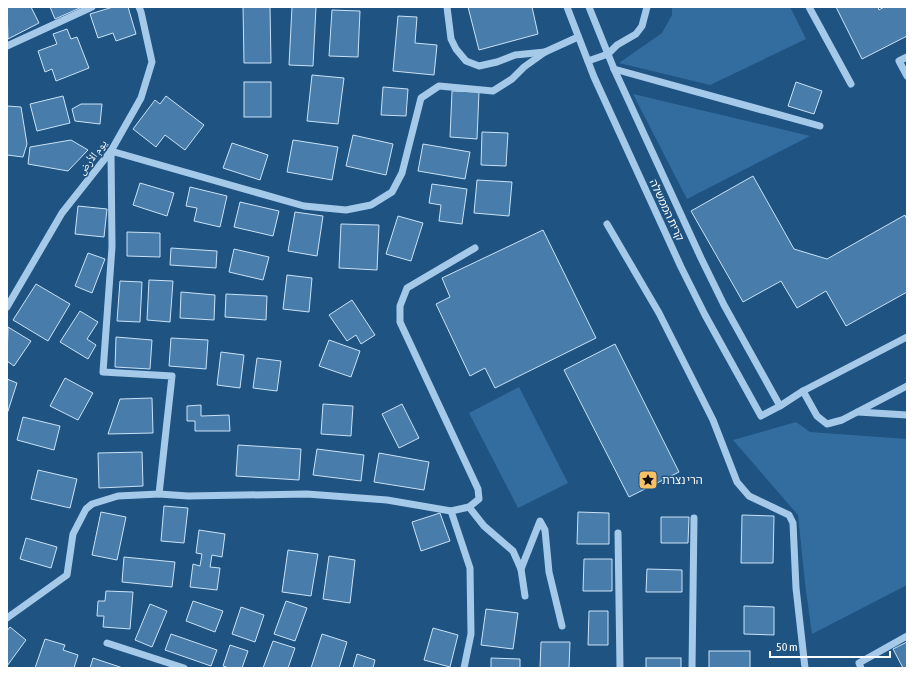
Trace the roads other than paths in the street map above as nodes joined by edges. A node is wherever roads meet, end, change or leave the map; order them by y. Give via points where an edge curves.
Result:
1 (92, 7) edge
2 (139, 7) edge
3 (447, 7) edge
4 (567, 7) edge
5 (590, 7) edge
6 (647, 7) edge
7 (809, 7) edge
8 (578, 37) junction
9 (7, 46) edge
10 (545, 52) junction
11 (608, 54) junction
12 (907, 57) edge
13 (588, 61) junction
14 (614, 69) junction
15 (907, 76) edge
16 (851, 84) dead end
17 (820, 126) dead end
18 (111, 151) junction
19 (607, 224) dead end
20 (475, 248) dead end
21 (7, 307) edge
22 (907, 337) edge
23 (907, 386) edge
24 (803, 391) junction
25 (780, 406) junction
26 (858, 412) junction
27 (907, 415) edge
28 (159, 494) junction
29 (469, 507) junction
30 (451, 511) junction
31 (694, 518) dead end
32 (618, 533) dead end
33 (521, 569) junction
34 (525, 596) dead end
35 (7, 618) edge
36 (562, 626) dead end
37 (907, 636) edge
38 (107, 643) dead end
39 (184, 668) edge
40 (464, 668) edge
41 (620, 668) edge
42 (692, 668) edge
43 (805, 668) edge
44 (861, 668) edge

1 - 9 street
2 - 18 street, يوم الأرض via 152,62 141,98
3 - 10 street via 451,39 456,50 466,61 479,66 515,55
4 - 8 street, קרית הממשלה
5 - 11 street, קרית הממשלה
6 - 11 street via 642,26 636,34 617,45
7 - 16 street
8 - 10 street
8 - 13 street, קרית הממשלה
10 - 18 street via 512,79 493,90 439,86 421,98 402,173 392,192 371,204 352,209 304,206
11 - 13 street
11 - 14 street, קרית הממשלה
12 - 15 street via 899,61
13 - 25 street, קרית הממשלה via 705,315 761,416
14 - 17 street
14 - 25 street, קרית הממשלה via 724,305
18 - 21 street, يوم الأرض via 62,213
18 - 28 street via 112,247 103,372 172,376
19 - 43 street via 659,313 713,420 737,482 749,496 789,515 793,523 796,588
20 - 29 street via 407,288 400,306 400,322 478,489 479,499
22 - 24 street
23 - 26 street
24 - 25 street
24 - 26 street via 817,416 827,424
26 - 27 street
28 - 30 street via 307,494 387,500
28 - 35 street via 118,496 92,504 86,509 73,534 67,575
29 - 30 street
29 - 33 street via 484,526 513,551
30 - 40 street via 470,568 471,634
31 - 42 street
32 - 41 street
33 - 34 street
33 - 36 street via 540,522 545,530 549,572
37 - 44 street via 859,663
38 - 39 street

